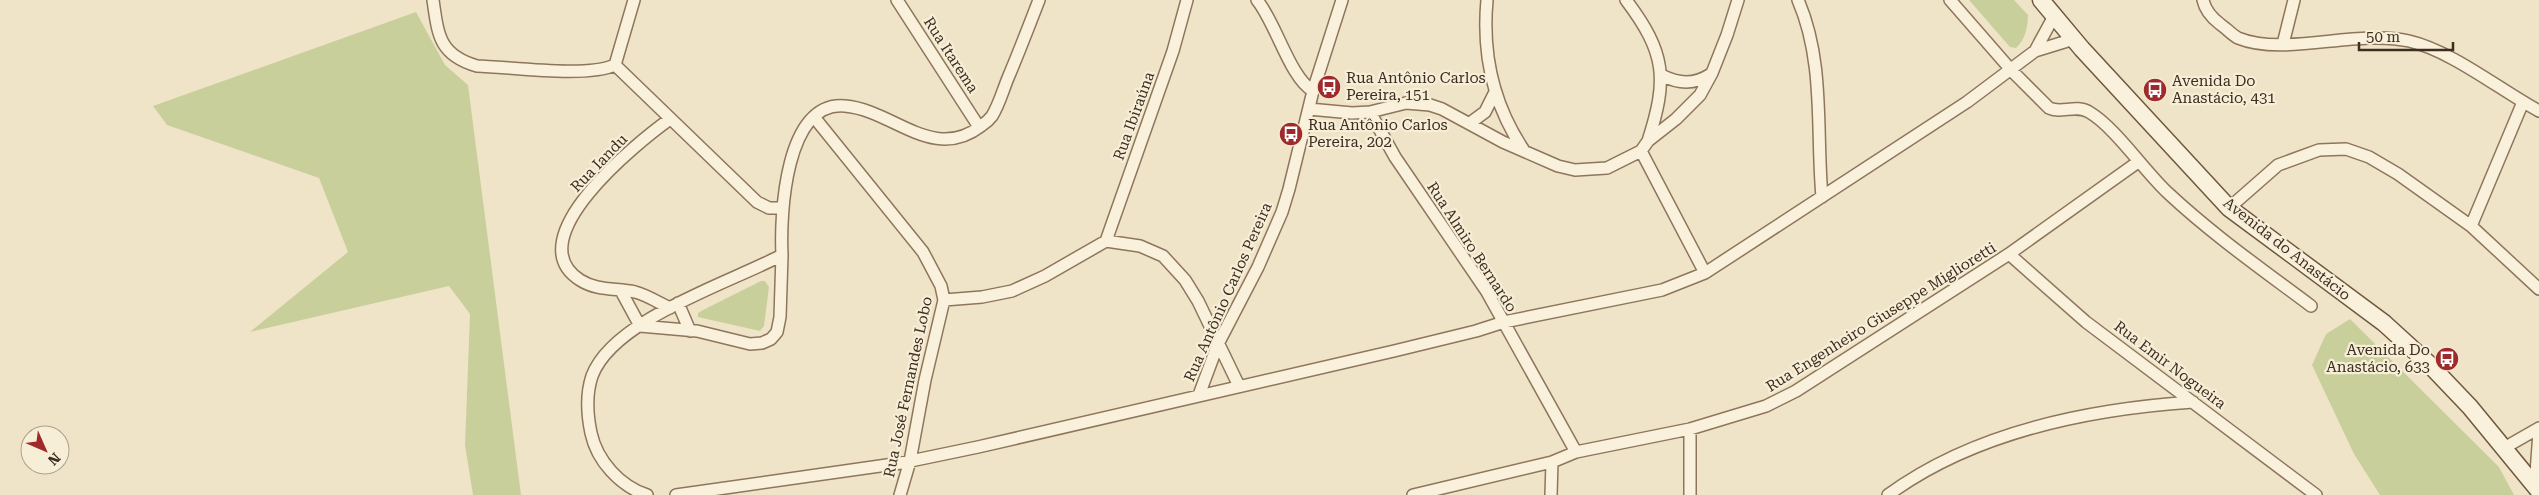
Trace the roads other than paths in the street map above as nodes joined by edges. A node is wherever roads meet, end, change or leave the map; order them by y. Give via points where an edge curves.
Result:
1 (433, 0) edge
2 (634, 0) edge
3 (897, 0) edge
4 (1039, 0) edge
5 (1187, 0) edge
6 (1257, 0) edge
7 (1342, 0) edge
8 (1487, 0) edge
9 (1626, 0) edge
10 (1738, 0) edge
11 (1798, 0) edge
12 (1950, 0) edge
13 (2041, 0) edge
14 (2203, 0) edge
15 (2294, 0) edge
16 (2054, 16) junction
17 (2074, 39) junction
18 (2283, 44) junction
19 (2035, 52) junction
20 (616, 65) junction
21 (2012, 71) junction
22 (1712, 73) junction
23 (1661, 75) junction
24 (1313, 91) junction
25 (1494, 94) junction
26 (2523, 102) junction
27 (1309, 109) junction
28 (2539, 111) edge
29 (1370, 112) junction
30 (814, 117) junction
31 (670, 119) junction
32 (1470, 123) junction
33 (980, 127) junction
34 (1648, 141) junction
35 (1523, 150) junction
36 (1641, 151) junction
37 (2138, 162) junction
38 (1822, 197) junction
39 (782, 208) junction
40 (2229, 208) junction
41 (2471, 226) junction
42 (1106, 241) junction
43 (2009, 254) junction
44 (782, 255) junction
45 (1705, 272) junction
46 (2539, 289) edge
47 (620, 291) junction
48 (944, 300) junction
49 (674, 305) junction
50 (2312, 306) dead end
51 (1504, 322) junction
52 (640, 326) junction
53 (690, 330) junction
54 (1218, 344) junction
55 (1238, 386) junction
56 (1199, 395) junction
57 (2194, 402) junction
58 (2539, 428) edge
59 (1690, 429) junction
60 (2539, 432) edge
61 (2504, 448) junction
62 (1576, 452) junction
63 (910, 461) junction
64 (1552, 462) junction
65 (2537, 489) edge
66 (647, 495) edge
67 (676, 495) edge
68 (900, 495) edge
69 (1413, 495) edge
70 (1551, 495) edge
71 (1690, 495) edge
72 (1888, 495) edge
73 (2316, 495) edge

1 - 20 street via 438,31 446,49 460,61 477,66 586,71 606,70
2 - 20 street
3 - 33 street, Rua Itarema
4 - 33 street via 998,104 991,118
5 - 42 street, Rua Ibiraúna
6 - 24 street via 1269,15 1299,78
7 - 24 street, Rua Antônio Carlos Pereira
8 - 25 street via 1486,35
9 - 23 street via 1649,35
10 - 22 street
11 - 38 street via 1811,33 1816,69
12 - 21 street, Avenida do Anastácio
13 - 16 main road, Avenida do Anastácio
14 - 18 street via 2217,21 2238,38
15 - 18 street
16 - 17 main road, Avenida do Anastácio
16 - 19 street
17 - 19 street
17 - 40 main road, Avenida do Anastácio
18 - 26 street via 2375,37 2409,41 2438,52
19 - 21 street
20 - 31 street
21 - 37 street, Avenida do Anastácio via 2049,108 2090,112
21 - 38 street
22 - 23 street via 1690,83
22 - 34 street via 1700,95
23 - 34 street via 1659,107
24 - 27 street, Rua Antônio Carlos Pereira
25 - 32 street via 1485,112
25 - 35 street
26 - 28 street
26 - 41 street
27 - 29 street via 1334,113
27 - 54 street, Rua Antônio Carlos Pereira via 1282,212 1255,274
29 - 32 street via 1420,103 1442,109
29 - 51 street, Rua Almiro Bernardo via 1390,150
30 - 33 street via 830,108 845,106 944,141 967,135
30 - 39 street via 797,143
30 - 48 street, Rua José Fernandes Lobo via 923,252 941,286
31 - 39 street via 757,202 769,208
31 - 47 street, Rua Iandu via 617,162 589,192 570,218 563,239 563,260 578,279 596,287
32 - 35 street via 1482,132
34 - 36 street
35 - 36 street via 1575,170 1607,168
36 - 45 street
37 - 43 street, Rua Engenheiro Giuseppe Miglioretti
37 - 50 street, Avenida do Anastácio via 2196,218
38 - 45 street
39 - 44 street
40 - 41 street via 2278,165 2319,150 2346,149 2391,170
40 - 61 main road, Avenida do Anastácio via 2384,324 2429,364
41 - 46 street
42 - 48 street via 1012,291
42 - 54 street via 1140,246 1163,256 1186,280
43 - 57 street, Rua Emir Nogueira via 2086,322
43 - 59 street, Rua Engenheiro Giuseppe Miglioretti via 1796,391 1766,406
44 - 49 street
44 - 53 street via 780,318 777,332 771,339 750,344
45 - 51 street via 1662,290
47 - 49 street, Rua Iandu via 635,292
47 - 52 street
48 - 63 street, Rua José Fernandes Lobo
49 - 52 street
49 - 53 street
51 - 55 street via 1468,334
51 - 62 street, Rua Almiro Bernardo
52 - 53 street
52 - 66 street via 604,356 592,376 587,401 592,436 602,459 621,481 634,491
54 - 55 street
54 - 56 street, Rua Antônio Carlos Pereira
55 - 56 street
56 - 63 street
57 - 72 street via 2141,406 2083,417 1996,440 1935,467
57 - 73 street, Rua Emir Nogueira
58 - 61 street
59 - 62 street, Rua Engenheiro Giuseppe Miglioretti
59 - 71 street
60 - 65 street
61 - 65 main road, Avenida do Anastácio
62 - 64 street, Rua Engenheiro Giuseppe Miglioretti
63 - 67 street
63 - 68 street, Rua José Fernandes Lobo
64 - 69 street, Rua Engenheiro Giuseppe Miglioretti
64 - 70 street

